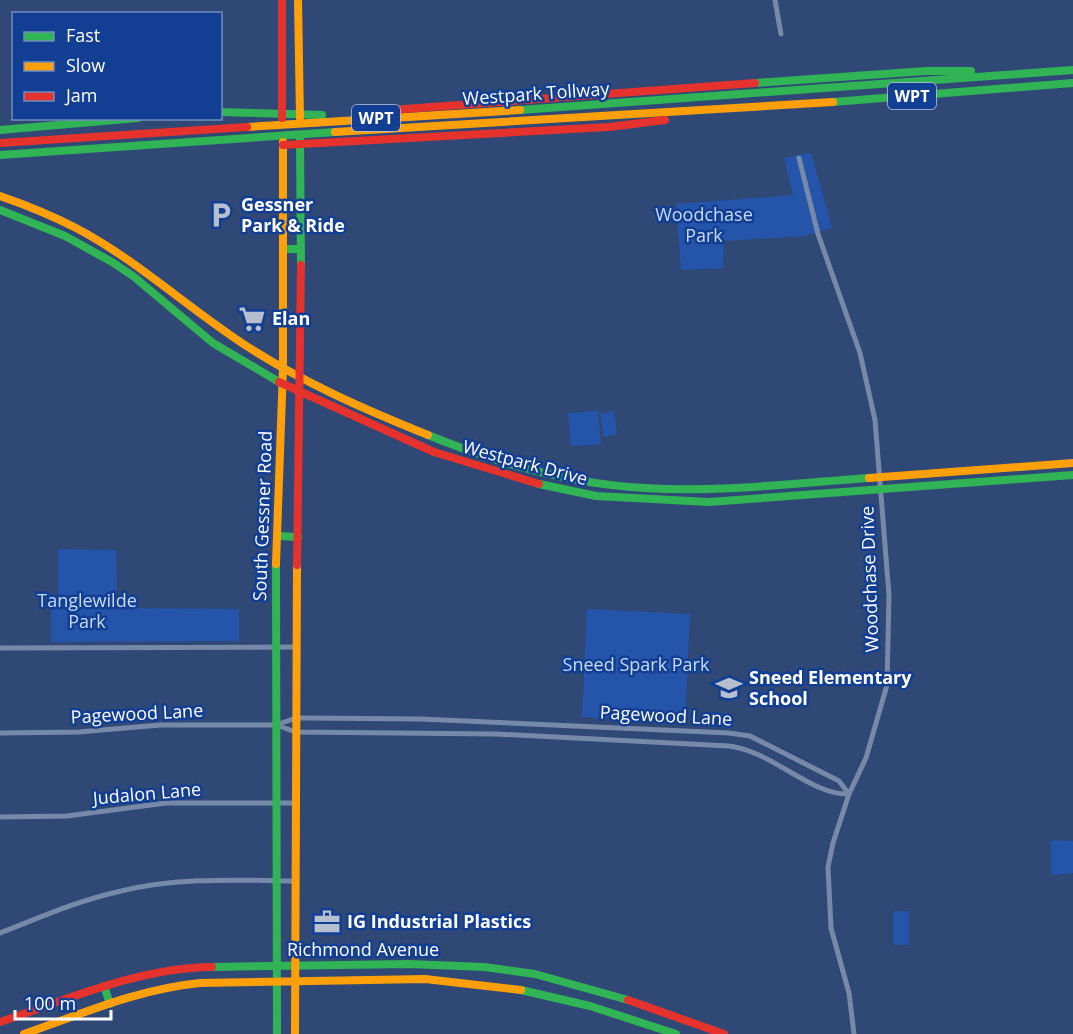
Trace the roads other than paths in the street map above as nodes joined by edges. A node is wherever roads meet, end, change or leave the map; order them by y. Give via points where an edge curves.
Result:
1 (282, 0) edge
2 (298, 0) edge
3 (775, 0) edge
4 (781, 34) dead end
5 (1073, 70) edge
6 (1052, 71) junction
7 (1073, 83) edge
8 (751, 109) junction
9 (222, 112) edge
10 (282, 113) junction
11 (300, 114) junction
12 (115, 120) edge
13 (0, 130) edge
14 (0, 143) edge
15 (300, 144) junction
16 (283, 145) junction
17 (0, 155) edge
18 (799, 158) dead end
19 (0, 196) edge
20 (0, 210) edge
21 (41, 210) junction
22 (33, 223) junction
23 (283, 249) junction
24 (301, 249) junction
25 (129, 260) junction
26 (122, 269) junction
27 (284, 368) junction
28 (301, 376) junction
29 (282, 384) junction
30 (301, 392) junction
31 (405, 425) junction
32 (400, 436) junction
33 (498, 461) junction
34 (1073, 463) edge
35 (981, 470) junction
36 (494, 474) junction
37 (1073, 475) edge
38 (881, 478) junction
39 (982, 482) junction
40 (882, 490) junction
41 (279, 536) junction
42 (298, 537) junction
43 (275, 647) junction
44 (296, 647) junction
45 (0, 648) edge
46 (296, 718) junction
47 (276, 724) junction
48 (0, 732) edge
49 (296, 732) junction
50 (849, 794) junction
51 (297, 803) junction
52 (277, 804) junction
53 (0, 817) edge
54 (277, 881) junction
55 (296, 881) junction
56 (0, 933) edge
57 (409, 964) junction
58 (278, 965) junction
59 (295, 965) junction
60 (404, 980) junction
61 (277, 983) junction
62 (295, 983) junction
63 (104, 986) junction
64 (110, 1004) junction
65 (640, 1005) junction
66 (637, 1020) junction
67 (0, 1022) edge
68 (24, 1034) edge
69 (277, 1034) edge
70 (295, 1034) edge
71 (676, 1034) edge
72 (724, 1034) edge
73 (854, 1034) edge

1 - 10 main road, South Gessner Road
2 - 11 main road, South Gessner Road
3 - 4 street
5 - 6 main road, Westpark Tollway / WPT
6 - 11 main road via 926,71
6 - 14 main road, Westpark Tollway / WPT
7 - 8 main road, Westpark Tollway / WPT
8 - 15 main road via 609,127
8 - 17 main road, Westpark Tollway / WPT
9 - 10 main road
10 - 11 main road
10 - 16 main road, South Gessner Road
11 - 15 main road, South Gessner Road
12 - 13 main road
15 - 16 main road
15 - 24 main road, South Gessner Road
16 - 23 main road, South Gessner Road
18 - 38 street, Woodchase Drive via 818,234 864,368
19 - 21 main road, Westpark Drive
20 - 22 main road, Westpark Drive
21 - 22 main road
21 - 25 main road, Westpark Drive
22 - 26 main road, Westpark Drive via 65,236
23 - 24 main road
23 - 27 main road, South Gessner Road
24 - 28 main road, South Gessner Road
25 - 26 main road
25 - 27 main road, Westpark Drive via 242,343
26 - 29 main road, Westpark Drive via 213,343
27 - 28 main road, Westpark Drive
27 - 29 main road, South Gessner Road
28 - 30 main road, South Gessner Road
28 - 31 main road, Westpark Drive
29 - 30 main road, Westpark Drive
29 - 41 main road, South Gessner Road
30 - 32 main road, Westpark Drive
30 - 42 main road, South Gessner Road
31 - 32 main road
31 - 33 main road, Westpark Drive
32 - 36 main road, Westpark Drive
33 - 36 main road
33 - 38 main road, Westpark Drive via 595,483 652,489
34 - 35 main road, Westpark Drive
35 - 38 main road, Westpark Drive
35 - 39 main road
36 - 40 main road, Westpark Drive via 596,496 683,503
37 - 39 main road, Westpark Drive
38 - 40 street, Woodchase Drive
39 - 40 main road, Westpark Drive
40 - 50 street, Woodchase Drive via 890,615 887,685 866,758
41 - 42 main road
41 - 43 main road, South Gessner Road
42 - 44 main road, South Gessner Road
43 - 44 street
43 - 45 street
43 - 47 main road, South Gessner Road
44 - 46 main road, South Gessner Road
46 - 47 street, Pagewood Lane
46 - 49 main road, South Gessner Road
46 - 50 street, Pagewood Lane via 468,721 750,736 839,781
47 - 48 street, Pagewood Lane
47 - 49 street, Pagewood Lane
47 - 52 main road, South Gessner Road
49 - 50 street, Pagewood Lane via 506,735 743,747 832,794
49 - 51 main road, South Gessner Road
50 - 73 street, Woodchase Drive via 833,843 828,894 831,928 849,993
51 - 52 street, Judalon Lane
51 - 55 main road, South Gessner Road
52 - 53 street, Judalon Lane via 166,803 67,816
52 - 54 main road, South Gessner Road
54 - 55 street
54 - 56 street via 139,887 100,896
54 - 58 main road, South Gessner Road
55 - 59 main road, South Gessner Road
57 - 59 main road, Richmond Avenue
57 - 60 main road
57 - 65 main road, Richmond Avenue via 535,974
58 - 59 main road, Richmond Avenue
58 - 61 main road, South Gessner Road
58 - 63 main road, Richmond Avenue via 182,967
59 - 62 main road, South Gessner Road
60 - 62 main road, Richmond Avenue
60 - 66 main road, Richmond Avenue via 441,980 537,991
61 - 62 main road, Richmond Avenue
61 - 64 main road, Richmond Avenue via 168,987
61 - 69 main road, South Gessner Road
62 - 70 main road, South Gessner Road
63 - 64 main road
63 - 67 main road, Richmond Avenue
64 - 68 main road, Richmond Avenue
65 - 66 main road
65 - 72 main road, Richmond Avenue
66 - 71 main road, Richmond Avenue

